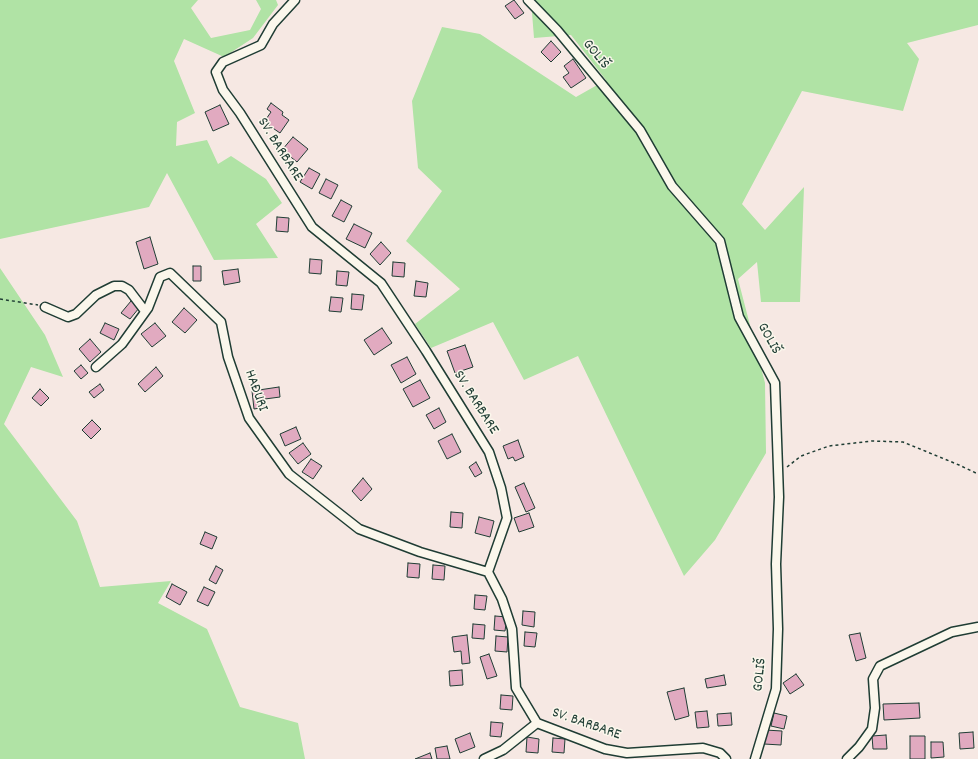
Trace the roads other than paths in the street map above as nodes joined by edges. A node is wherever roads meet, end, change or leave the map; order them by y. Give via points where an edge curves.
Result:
1 (295, 0) edge
2 (528, 0) edge
3 (45, 307) road end
4 (145, 312) junction
5 (96, 367) dead end
6 (488, 572) junction
7 (978, 627) edge
8 (537, 723) junction
9 (484, 759) edge
10 (726, 759) edge
11 (755, 759) edge
12 (847, 759) edge

1 - 6 street, SV. BARBARE via 273,24 261,45 223,62 216,72 223,90 312,227 381,282 489,452 502,488 507,518
2 - 11 street, GOLIŠ via 557,30 640,130 672,186 720,241 739,317 775,383 778,481 776,689
3 - 4 street via 68,317 76,314 96,295 114,286 122,286 129,290
4 - 5 street, HAĐURI via 122,344
4 - 6 street, HAĐURI via 160,277 170,273 221,322 228,357 249,418 289,474 359,529 420,552
6 - 8 street, SV. BARBARE via 502,599 512,629 516,688
7 - 12 street via 952,632 880,666 873,679 872,729
8 - 9 street via 503,750
8 - 10 street, SV. BARBARE via 605,749 627,753 703,748 716,751

